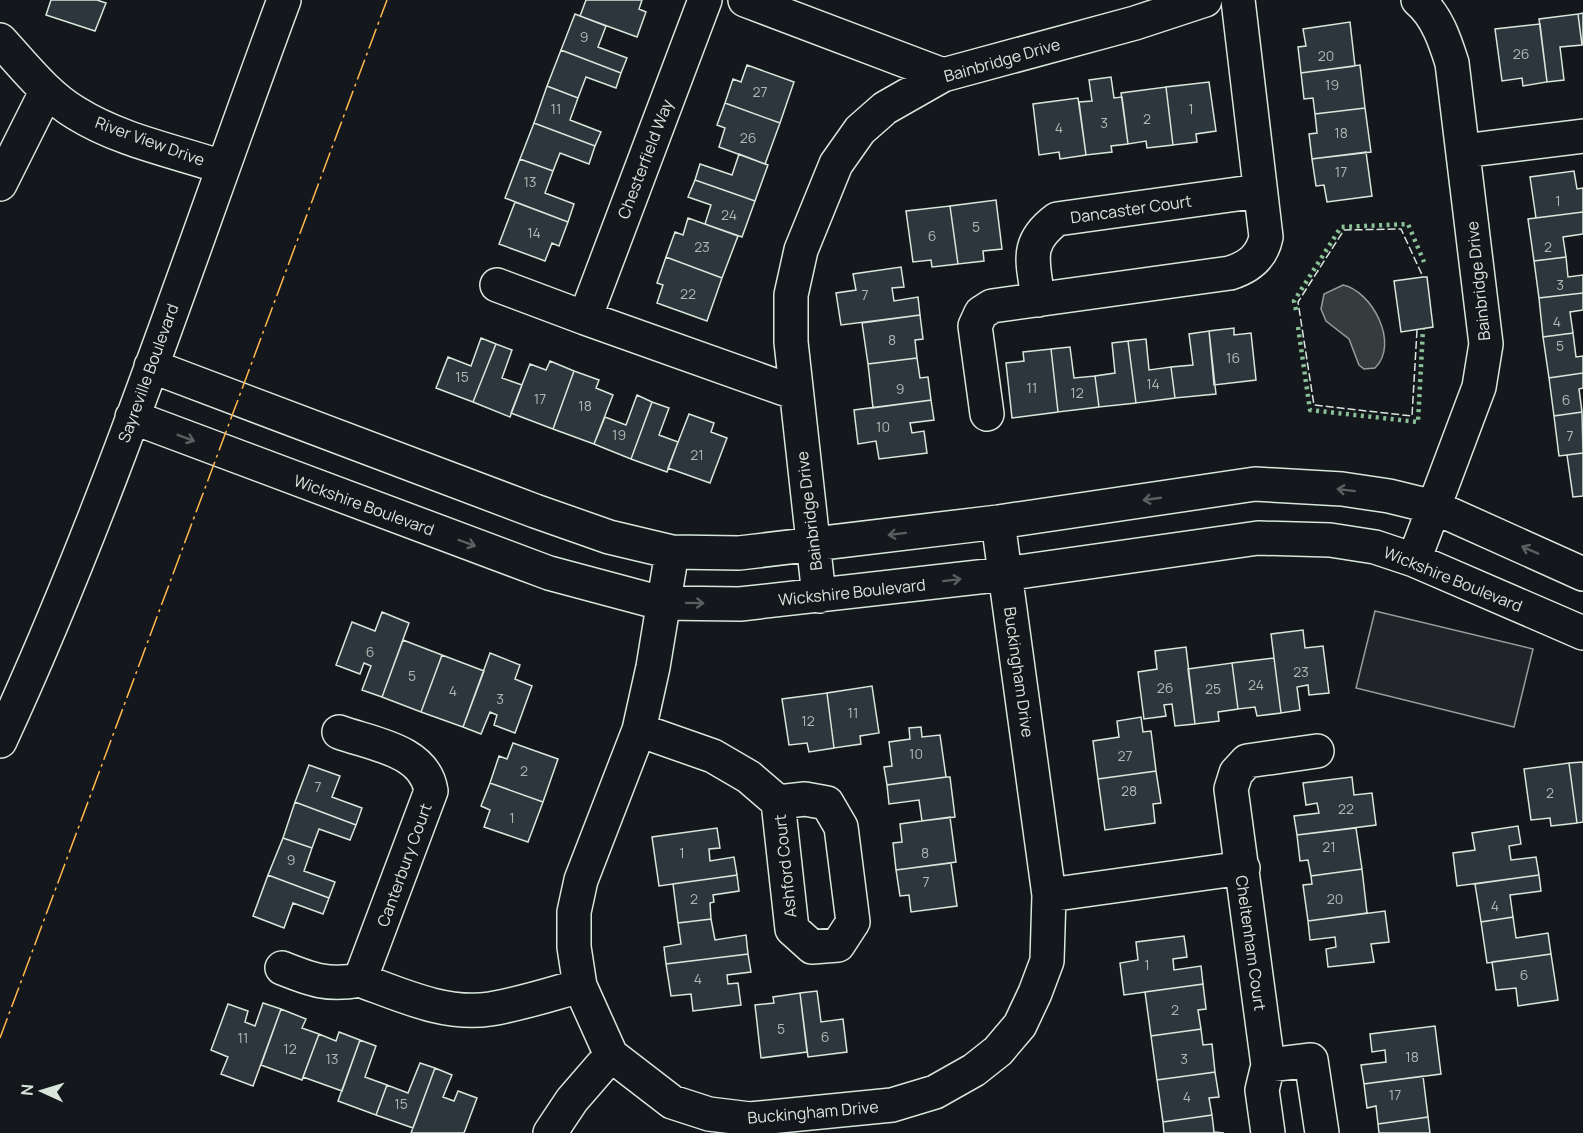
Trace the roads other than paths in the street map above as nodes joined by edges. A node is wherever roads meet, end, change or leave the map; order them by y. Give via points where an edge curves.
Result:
1 (284, 0) edge
2 (705, 0) edge
3 (745, 0) edge
4 (1205, 0) edge
5 (1238, 0) edge
6 (1425, 2) edge
7 (1134, 12) edge
8 (0, 40) edge
9 (943, 75) junction
10 (46, 92) junction
11 (1583, 136) edge
12 (1463, 151) junction
13 (222, 167) junction
14 (0, 184) edge
15 (1259, 191) junction
16 (497, 285) dead end
17 (1038, 300) junction
18 (585, 318) junction
19 (151, 366) junction
20 (796, 393) junction
21 (987, 414) dead end
22 (132, 417) junction
23 (1434, 507) junction
24 (998, 522) junction
25 (813, 544) junction
26 (672, 552) junction
27 (1414, 560) junction
28 (1005, 574) junction
29 (1583, 574) edge
30 (819, 596) junction
31 (662, 603) junction
32 (1583, 633) edge
33 (639, 730) junction
34 (339, 732) dead end
35 (0, 741) edge
36 (1317, 751) dead end
37 (778, 802) dead end
38 (1243, 868) junction
39 (1049, 895) junction
40 (282, 968) dead end
41 (360, 980) junction
42 (580, 986) junction
43 (611, 1055) junction
44 (1268, 1065) junction
45 (550, 1133) edge
46 (1268, 1133) edge
47 (1322, 1133) edge

1 - 13 street, Sayreville Boulevard
2 - 18 street, Chesterfield Way
3 - 9 street
4 - 7 street, Bainbridge Drive
5 - 15 street
6 - 12 street, Bainbridge Drive via 1452,63
7 - 9 street, Bainbridge Drive
8 - 10 street, River View Drive
9 - 20 street, Bainbridge Drive via 885,108 860,130 836,164 801,250 791,295 790,342
10 - 13 street, River View Drive via 77,114 119,133
10 - 14 street
11 - 12 street
12 - 23 street, Bainbridge Drive via 1486,344 1484,366 1459,446
13 - 19 street, Sayreville Boulevard
15 - 17 street, Dancaster Court via 1057,219 1040,232 1033,250
15 - 17 street via 1266,237 1263,251 1244,268
16 - 18 street
17 - 21 street via 992,306 981,313 975,326
18 - 20 street
19 - 22 street, Sayreville Boulevard
19 - 26 street via 535,512 609,537
20 - 25 street, Bainbridge Drive
22 -> 31 street, Wickshire Boulevard via 549,573
22 - 35 street, Sayreville Boulevard
23 -> 24 street via 1342,489 1255,484
23 - 27 street, Bainbridge Drive
29 -> 23 street
24 -> 25 street
24 - 28 street, Buckingham Drive
25 - 26 street via 739,553
25 - 30 street, Bainbridge Drive
26 - 31 street, Buckingham Drive
27 - 28 street, Wickshire Boulevard via 1375,547 1330,540 1258,538
27 - 32 street, Wickshire Boulevard
30 -> 28 street, Wickshire Boulevard
28 - 39 street, Buckingham Drive
31 -> 30 street, Wickshire Boulevard via 740,604
31 - 33 street, Buckingham Drive
33 - 37 street, Ashford Court via 713,756 748,777
33 - 42 street, Buckingham Drive via 581,880 574,912
34 - 41 street, Canterbury Court via 409,757 422,766 431,791
36 - 38 street via 1247,761 1236,772 1231,789
38 - 39 street, Cheltenham Court
38 - 44 street, Cheltenham Court
39 - 43 street, Buckingham Drive via 1047,961 1020,1024 998,1052 935,1092 892,1105 750,1119 709,1114 672,1101
40 - 41 street via 320,982
41 - 42 street via 421,1003 458,1009 489,1009
42 - 43 street, Buckingham Drive
43 - 45 street
44 - 46 street, Cheltenham Court via 1263,1090
44 - 47 street via 1311,1060

